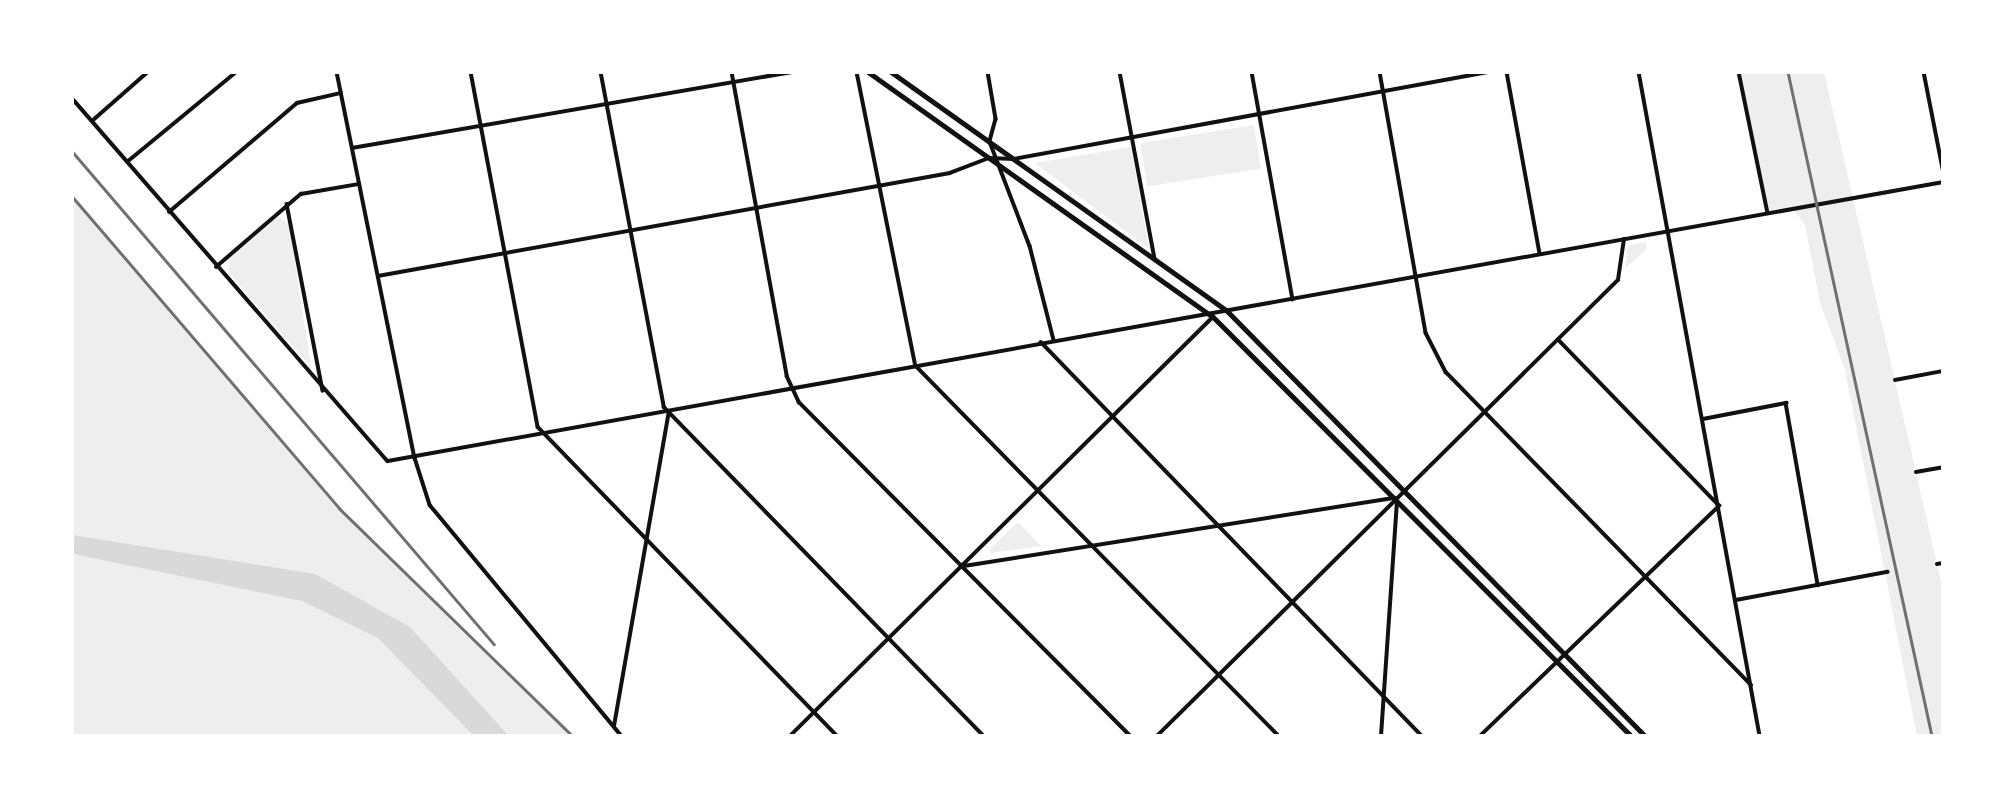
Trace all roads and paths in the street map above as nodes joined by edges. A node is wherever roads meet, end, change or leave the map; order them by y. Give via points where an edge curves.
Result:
1 (148, 72) edge
2 (236, 72) edge
3 (337, 72) edge
4 (471, 72) edge
5 (601, 72) edge
6 (732, 72) edge
7 (794, 72) edge
8 (857, 72) edge
9 (868, 72) edge
10 (891, 72) edge
11 (988, 72) edge
12 (1120, 72) edge
13 (1252, 72) edge
14 (1380, 72) edge
15 (1489, 72) edge
16 (1507, 72) edge
17 (1639, 72) edge
18 (1739, 72) edge
19 (1924, 72) edge
20 (733, 81) junction
21 (1384, 91) junction
22 (341, 93) junction
23 (72, 98) edge
24 (608, 104) junction
25 (1259, 114) junction
26 (92, 121) junction
27 (481, 127) junction
28 (1132, 138) junction
29 (990, 142) junction
30 (352, 149) junction
31 (989, 158) junction
32 (999, 158) junction
33 (1014, 159) junction
34 (127, 162) junction
35 (1004, 168) junction
36 (1943, 169) edge
37 (1943, 182) edge
38 (359, 184) junction
39 (880, 184) junction
40 (287, 204) junction
41 (757, 206) junction
42 (169, 212) junction
43 (1768, 213) junction
44 (630, 230) junction
45 (1670, 231) junction
46 (1624, 239) junction
47 (505, 252) junction
48 (1540, 254) junction
49 (1155, 259) junction
50 (216, 267) junction
51 (378, 275) junction
52 (1415, 277) junction
53 (1293, 299) junction
54 (1227, 311) junction
55 (1213, 317) junction
56 (1054, 340) junction
57 (1558, 340) junction
58 (1041, 342) junction
59 (916, 366) junction
60 (1943, 371) edge
61 (1895, 380) dead end
62 (793, 388) junction
63 (324, 394) junction
64 (669, 412) junction
65 (1484, 413) junction
66 (1114, 418) junction
67 (1703, 419) junction
68 (545, 434) junction
69 (415, 458) junction
70 (1943, 467) edge
71 (1916, 472) dead end
72 (1405, 491) junction
73 (1038, 494) junction
74 (1397, 498) junction
75 (1719, 506) junction
76 (1218, 526) junction
77 (644, 539) junction
78 (1087, 544) junction
79 (1943, 563) edge
80 (1937, 564) dead end
81 (963, 566) junction
82 (1887, 572) dead end
83 (1639, 576) junction
84 (1818, 584) junction
85 (1736, 600) junction
86 (1292, 603) junction
87 (887, 639) junction
88 (1564, 653) junction
89 (1556, 660) junction
90 (1221, 676) junction
91 (1751, 685) junction
92 (1382, 698) junction
93 (814, 713) junction
94 (614, 726) junction
95 (622, 736) edge
96 (790, 736) edge
97 (837, 736) edge
98 (984, 736) edge
99 (1131, 736) edge
100 (1157, 736) edge
101 (1279, 736) edge
102 (1381, 736) edge
103 (1422, 736) edge
104 (1480, 736) edge
105 (1632, 736) edge
106 (1645, 736) edge
107 (1760, 736) edge

1 - 26 street
2 - 34 street
3 - 22 street
4 - 27 street
5 - 24 street
6 - 20 street
7 - 20 street
8 - 39 street
9 - 31 main road
10 - 29 main road
11 - 29 street via 996,119
12 - 28 street
13 - 25 street
14 - 21 street
15 - 21 street
16 - 48 street
17 - 45 street
18 - 43 street
19 - 36 street
20 - 24 street
20 - 41 street
21 - 25 street
21 - 52 street
22 - 30 street
22 - 42 street via 297,103
23 - 26 street
24 - 27 street
24 - 44 street
25 - 28 street
25 - 53 street
26 - 34 street
27 - 30 street
27 - 47 street
28 - 33 street
28 - 49 street
29 - 32 street
29 - 33 main road
30 - 38 street
31 - 32 street
31 - 35 main road
31 - 39 street via 950,173
32 - 33 street
32 - 35 street
33 - 49 main road
34 - 42 street
35 - 55 main road
35 - 56 street
37 - 43 street
38 - 40 street via 301,194
38 - 51 street
39 - 41 street
39 - 59 street
40 - 50 street
40 - 63 street
41 - 44 street
41 - 62 street
42 - 50 street
43 - 45 street
44 - 47 street
44 - 64 street
45 - 46 street
45 - 67 street
46 - 48 street
46 - 57 street via 1618,280
47 - 51 street
47 - 68 street via 538,427
48 - 52 street
49 - 54 main road
50 - 63 street
51 - 69 street
52 - 53 street
52 - 65 street via 1426,333 1446,372
53 - 54 street
54 - 55 street
54 - 72 main road
55 - 56 street
55 - 66 street
55 - 74 main road
56 - 58 street
57 - 65 street
57 - 75 street
58 - 59 street
58 - 66 street
59 - 62 street
59 - 73 street
60 - 61 street
62 - 64 street
62 - 81 street via 799,402
63 - 69 street via 388,461
64 - 68 street
64 - 77 street
64 - 87 street
65 - 72 street
65 - 83 street
66 - 73 street
66 - 76 street
67 - 75 street
67 - 84 street via 1786,403
68 - 69 street
68 - 77 street
69 - 94 street via 430,505
70 - 71 street
72 - 74 street
72 - 88 main road
73 - 78 street
73 - 81 street
74 - 76 street
74 - 86 street
74 - 89 main road
74 - 92 street
75 - 83 street
75 - 85 street
76 - 78 street
76 - 86 street
77 - 93 street
77 - 94 street
78 - 81 street
78 - 90 street
79 - 80 street
81 - 87 street
81 - 99 street
82 - 84 street
83 - 88 street
83 - 91 street
84 - 85 street
85 - 91 street
86 - 90 street
86 - 92 street
87 - 93 street
87 - 98 street
88 - 89 street
88 - 106 main road
89 - 104 street
89 - 105 main road
90 - 100 street
90 - 101 street
91 - 107 street
92 - 102 street
92 - 103 street
93 - 96 street
93 - 97 street
94 - 95 street

